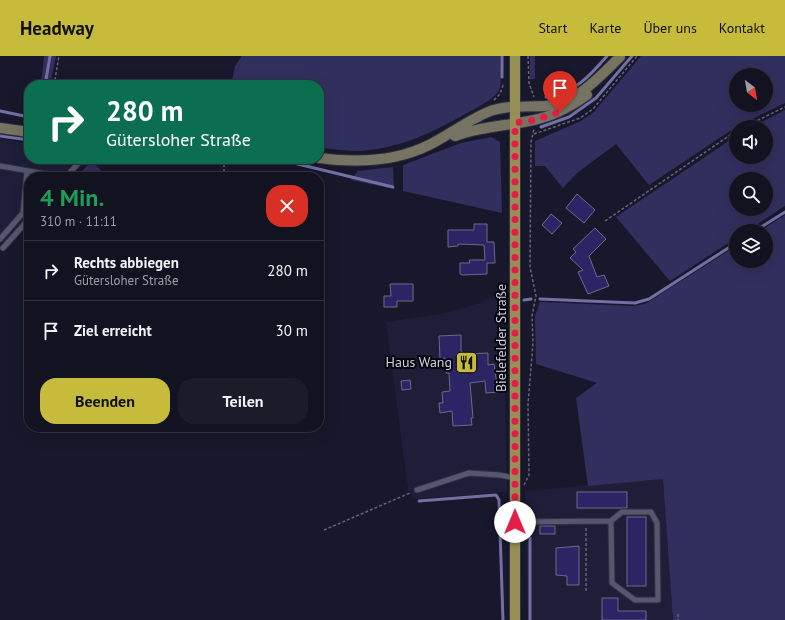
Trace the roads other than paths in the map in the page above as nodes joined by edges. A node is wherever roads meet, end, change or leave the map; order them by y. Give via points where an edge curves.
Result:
1 (515, 56) edge
2 (620, 57) edge
3 (515, 106) junction
4 (515, 123) junction
5 (0, 128) edge
6 (24, 131) edge
7 (428, 145) junction
8 (324, 159) edge
9 (78, 164) edge
10 (0, 166) edge
11 (27, 171) joint
12 (33, 172) edge
13 (70, 172) edge
14 (24, 202) edge
15 (23, 213) joint
16 (24, 225) edge
17 (1, 236) edge
18 (3, 248) dead end
19 (515, 478) junction
20 (417, 490) road end
21 (612, 521) junction
22 (515, 522) junction
23 (515, 620) edge

1 - 3 main road, Bielefelder Straße
2 - 3 street via 587,89 566,100 547,106
2 - 4 street via 590,93 570,107 549,116
3 - 4 main road, Bielefelder Straße
3 - 7 street via 488,112
4 - 7 street via 490,126
4 - 19 main road, Bielefelder Straße
5 - 6 street
7 - 8 street via 356,162
9 - 13 lane
10 - 11 lane
11 - 12 lane
14 - 15 lane
15 - 17 lane
16 - 18 lane
19 - 20 lane via 468,474
19 - 22 main road, Bielefelder Straße
21 - 21 lane via 612,583 635,600 658,600 657,523 651,512 622,512
21 - 22 lane
22 - 23 main road, Bielefelder Straße

